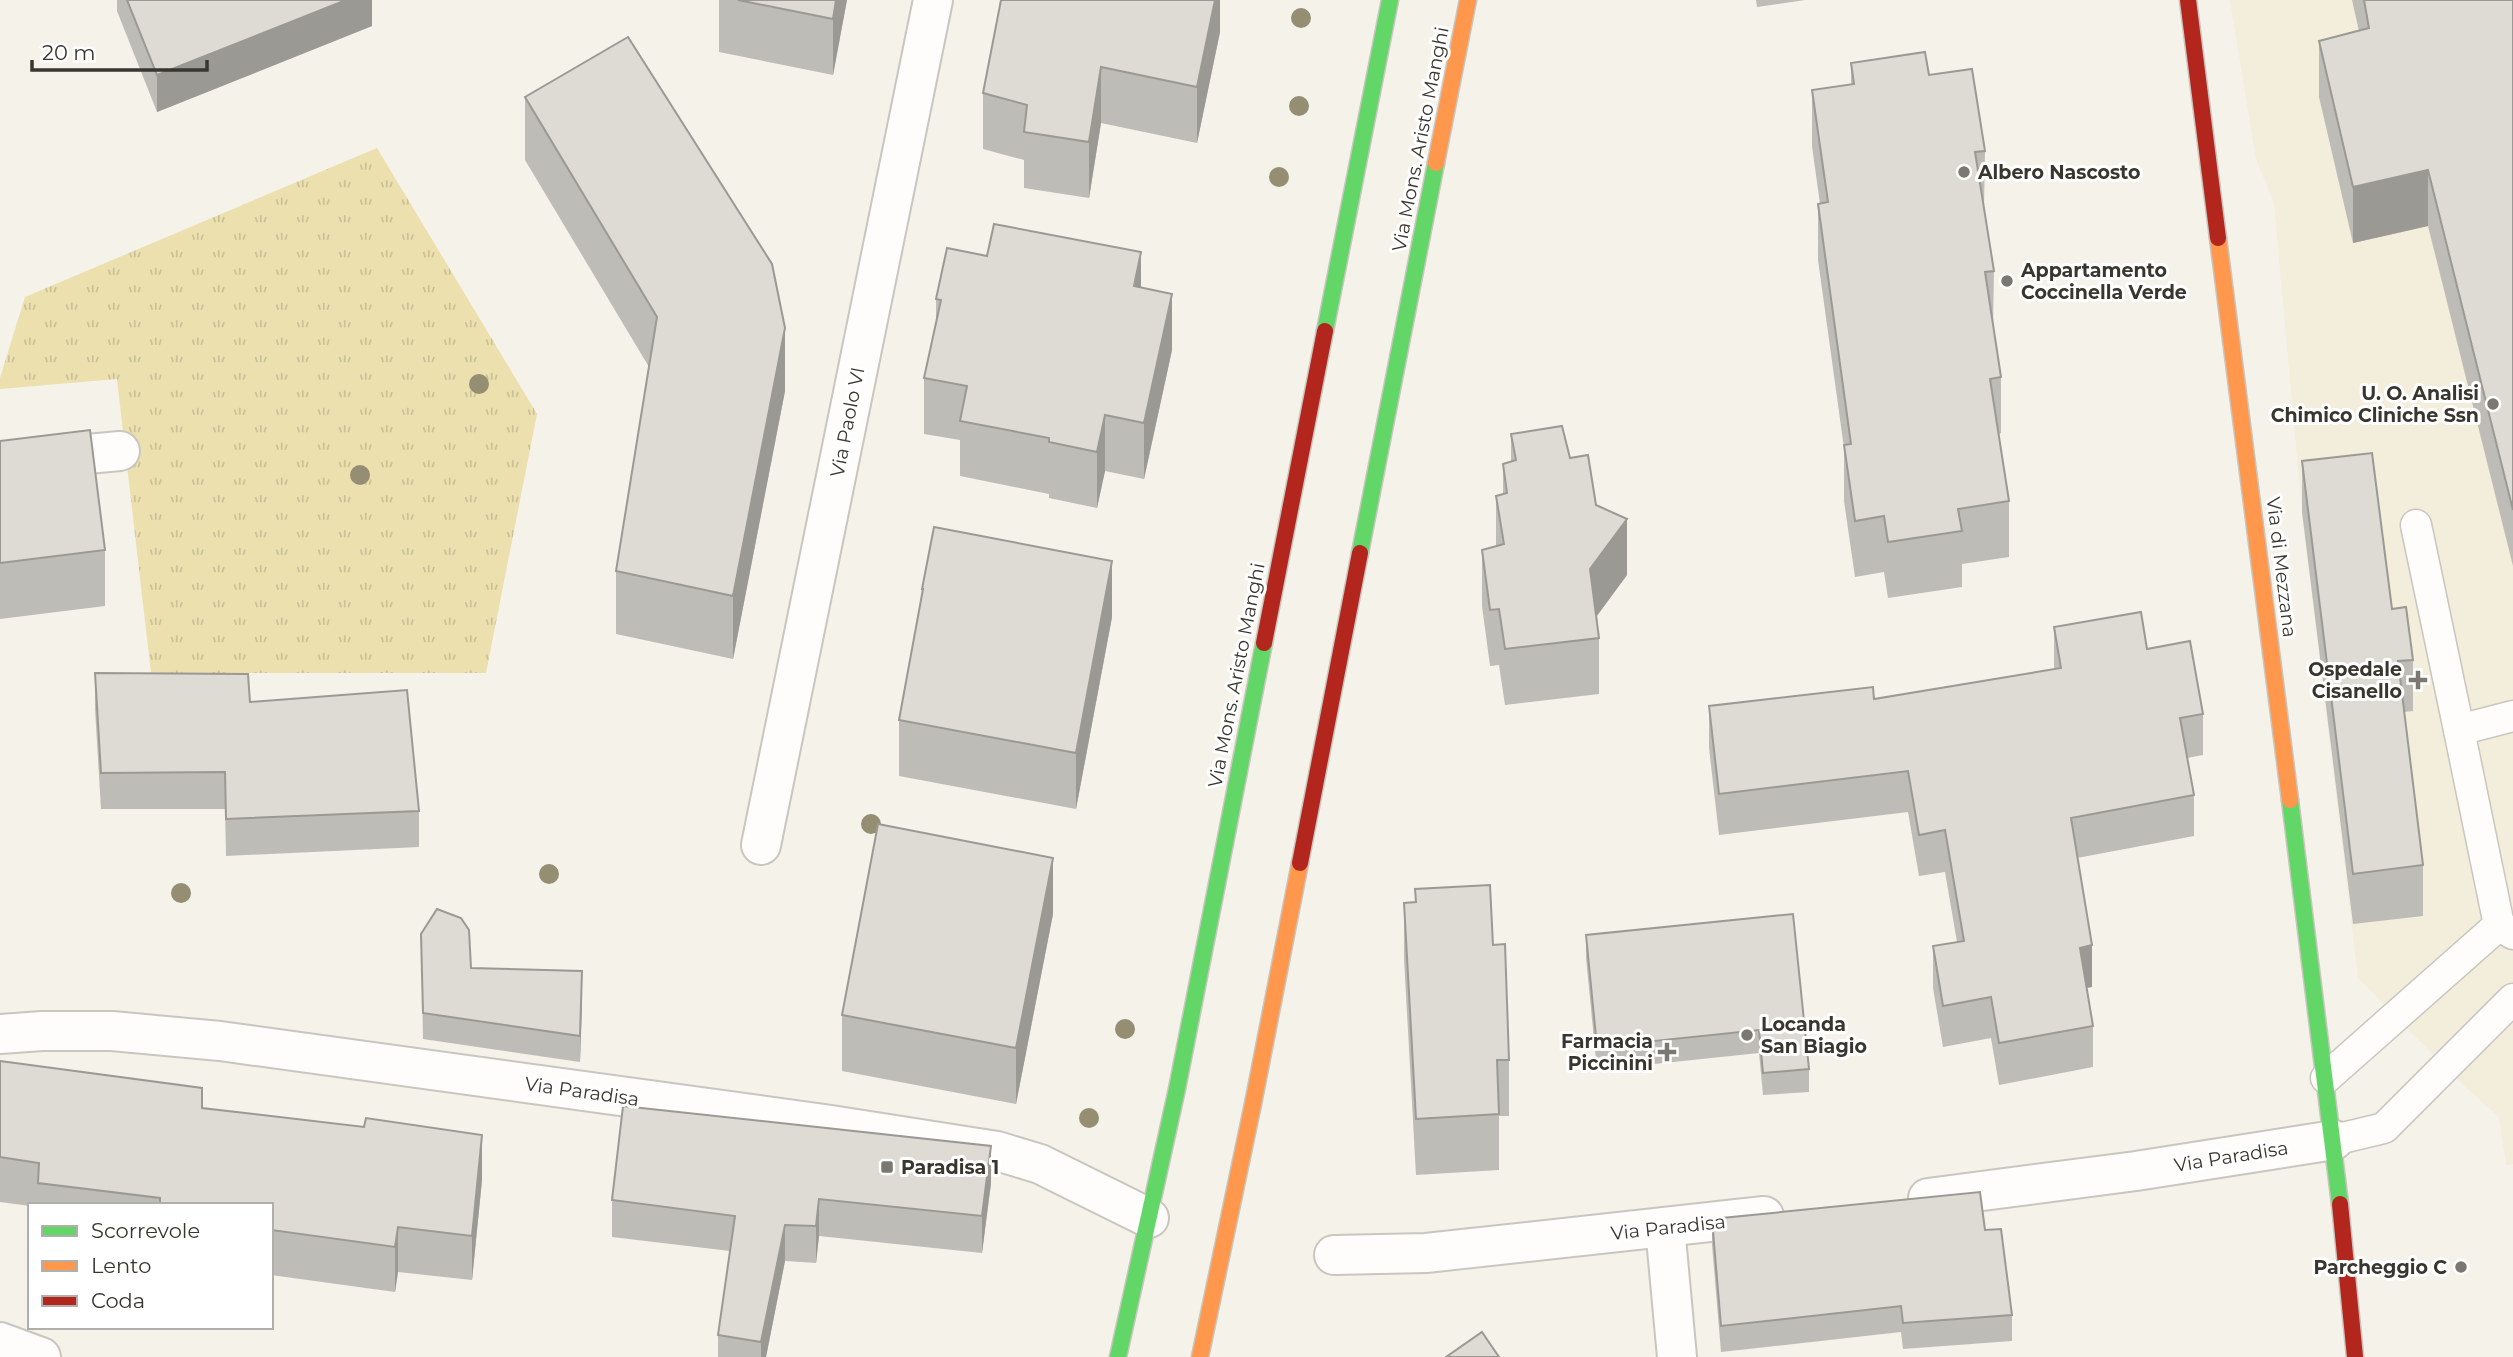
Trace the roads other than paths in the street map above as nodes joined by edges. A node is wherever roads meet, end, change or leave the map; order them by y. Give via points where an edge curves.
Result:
1 (933, 0) edge
2 (1390, 0) edge
3 (1468, 0) edge
4 (2188, 0) edge
5 (120, 451) dead end
6 (0, 462) edge
7 (2416, 525) dead end
8 (2513, 716) edge
9 (2459, 730) junction
10 (761, 845) dead end
11 (2506, 930) edge
12 (2513, 999) edge
13 (0, 1034) edge
14 (2326, 1078) junction
15 (2334, 1140) junction
16 (1892, 1202) edge
17 (1799, 1213) edge
18 (1149, 1218) junction
19 (1665, 1227) junction
20 (1334, 1255) dead end
21 (0, 1342) edge
22 (41, 1357) edge
23 (1118, 1357) edge
24 (1200, 1357) edge
25 (1677, 1357) edge
26 (2355, 1357) edge

1 - 10 street, Via Paolo VI
2 - 18 main road, Via Mons. Aristo Manghi
3 - 24 main road, Via Mons. Aristo Manghi via 1246,1143
4 - 14 main road, Via di Mezzana
5 - 6 street
7 - 9 lane
8 - 9 lane
9 - 11 lane
11 - 14 lane
12 - 15 lane via 2384,1128
13 - 18 street, Via Paradisa via 112,1031 220,1041 997,1150 1040,1164
14 - 15 main road, Via di Mezzana
15 - 16 street, Via Paradisa
15 - 26 main road, Via di Mezzana
17 - 19 street, Via Paradisa
18 - 23 main road, Via Mons. Aristo Manghi
19 - 20 street, Via Paradisa via 1426,1253
19 - 25 street
21 - 22 street

